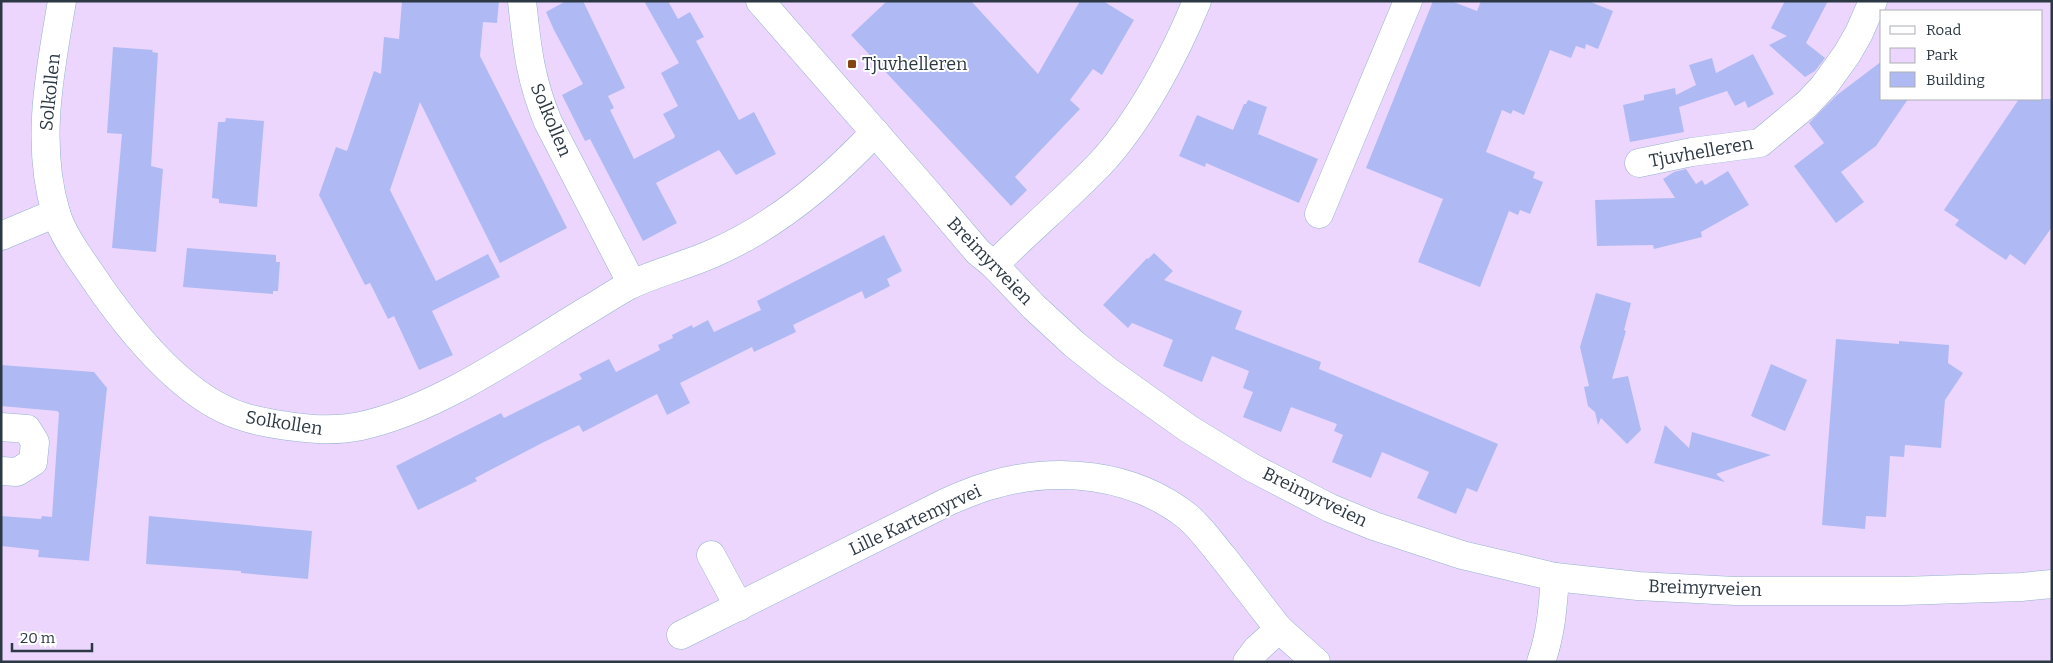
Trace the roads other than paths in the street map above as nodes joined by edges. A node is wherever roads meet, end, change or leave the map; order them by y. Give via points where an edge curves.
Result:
1 (62, 1) edge
2 (522, 1) edge
3 (760, 1) edge
4 (1197, 1) edge
5 (1408, 1) edge
6 (1873, 1) edge
7 (875, 132) junction
8 (1639, 163) dead end
9 (56, 213) junction
10 (1319, 214) dead end
11 (1, 236) edge
12 (994, 265) junction
13 (632, 284) junction
14 (1, 427) edge
15 (1, 471) edge
16 (711, 555) dead end
17 (1555, 577) junction
18 (2052, 584) edge
19 (739, 607) junction
20 (1280, 629) junction
21 (681, 635) dead end
22 (1247, 662) edge
23 (1316, 662) edge
24 (1541, 662) edge

1 - 9 street, Solkollen via 44,132
2 - 13 street, Solkollen via 528,58 537,96
3 - 7 street, Breimyrveien
4 - 12 street via 1162,74 1118,142 1100,164
5 - 10 street
6 - 8 street, Tjuvhelleren via 1851,47 1824,86 1760,143
7 - 12 street, Breimyrveien via 960,233
7 - 13 street, Solkollen via 833,175 768,224 718,252
9 - 11 street
9 - 13 street, Solkollen via 66,235 132,330 190,388 238,416 304,428 332,430 360,426 416,408 469,381
12 - 17 street, Breimyrveien via 1034,308 1110,372 1189,429 1251,466 1330,508 1374,526 1462,555
14 - 15 street via 27,429 35,442 33,462 17,472
16 - 19 street
17 - 18 street, Breimyrveien via 1638,586 1735,591 1902,591
17 - 24 street via 1552,618
19 - 20 street, Lille Kartemyrvei via 957,497 1010,481 1075,475 1141,489 1188,517
19 - 21 street, Lille Kartemyrvei
20 - 22 street
20 - 23 street, Lille Kartemyrvei

